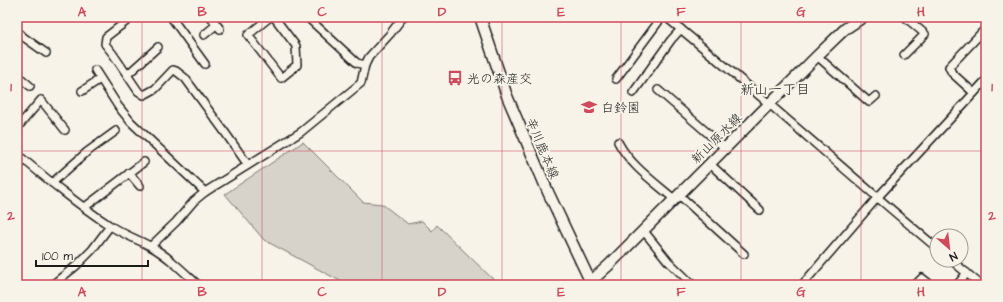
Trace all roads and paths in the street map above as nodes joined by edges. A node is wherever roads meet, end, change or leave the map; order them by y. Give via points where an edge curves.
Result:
1 (132, 17) edge
2 (171, 17) edge
3 (211, 17) edge
4 (270, 17) edge
5 (274, 17) edge
6 (306, 17) edge
7 (403, 17) edge
8 (480, 17) edge
9 (662, 17) edge
10 (666, 17) edge
11 (863, 17) edge
12 (905, 17) edge
13 (986, 28) edge
14 (681, 29) junction
15 (204, 35) dead end
16 (19, 36) edge
17 (158, 47) dead end
18 (46, 53) dead end
19 (817, 56) junction
20 (904, 56) dead end
21 (205, 64) dead end
22 (365, 65) junction
23 (95, 70) dead end
24 (128, 74) junction
25 (17, 75) edge
26 (100, 79) junction
27 (616, 79) dead end
28 (986, 80) edge
29 (30, 86) dead end
30 (658, 90) dead end
31 (82, 91) dead end
32 (633, 93) dead end
33 (974, 93) junction
34 (876, 96) dead end
35 (769, 104) junction
36 (17, 128) edge
37 (65, 130) dead end
38 (116, 131) dead end
39 (618, 142) dead end
40 (725, 148) junction
41 (17, 154) edge
42 (144, 162) dead end
43 (709, 163) junction
44 (248, 165) junction
45 (129, 173) junction
46 (52, 183) junction
47 (140, 186) dead end
48 (205, 192) junction
49 (676, 196) junction
50 (877, 198) junction
51 (85, 207) junction
52 (760, 210) dead end
53 (110, 226) junction
54 (642, 230) junction
55 (929, 241) edge
56 (151, 246) junction
57 (744, 254) dead end
58 (961, 268) edge
59 (967, 273) junction
60 (590, 284) edge
61 (52, 285) edge
62 (198, 285) edge
63 (693, 285) edge
64 (802, 285) edge
65 (915, 285) edge
66 (931, 285) edge
67 (956, 285) edge
68 (981, 285) edge

1 - 24 street via 106,37 104,44
2 - 21 street
3 - 15 street via 218,27
4 - 5 street via 248,35 282,78 297,65 296,46
6 - 22 street via 357,63
7 - 22 street
8 - 60 main road, 辛川鹿本線 via 507,96
9 - 27 street
10 - 14 street
11 - 19 main road, 新山原水線 via 845,29
12 - 20 street via 925,34
13 - 33 street via 949,67
14 - 32 street
14 - 35 street
16 - 18 street
17 - 24 street
19 - 34 street via 869,102
19 - 35 main road, 新山原水線
22 - 44 street via 361,83 301,132
23 - 26 street
24 - 44 street via 138,91 144,95 155,89 173,70 176,71 185,78
25 - 29 street
26 - 31 street
26 - 48 street via 131,122
28 - 33 street
30 - 40 street
33 - 50 street
35 - 40 main road, 新山原水線
35 - 50 street
36 - 37 street via 41,100
38 - 46 street
39 - 49 street via 636,166
40 - 43 main road, 新山原水線
41 - 46 street
42 - 45 street
43 - 49 main road, 新山原水線
43 - 52 street
44 - 48 street
45 - 47 street
45 - 51 street
46 - 51 street
48 - 56 street
49 - 54 main road, 新山原水線
49 - 57 street
50 - 55 street
50 - 64 street
51 - 53 street
53 - 56 street
53 - 61 street via 92,250
54 - 60 main road, 新山原水線
54 - 63 street via 668,261
56 - 62 street
58 - 59 street
59 - 67 street
59 - 68 street
65 - 66 street via 922,278

